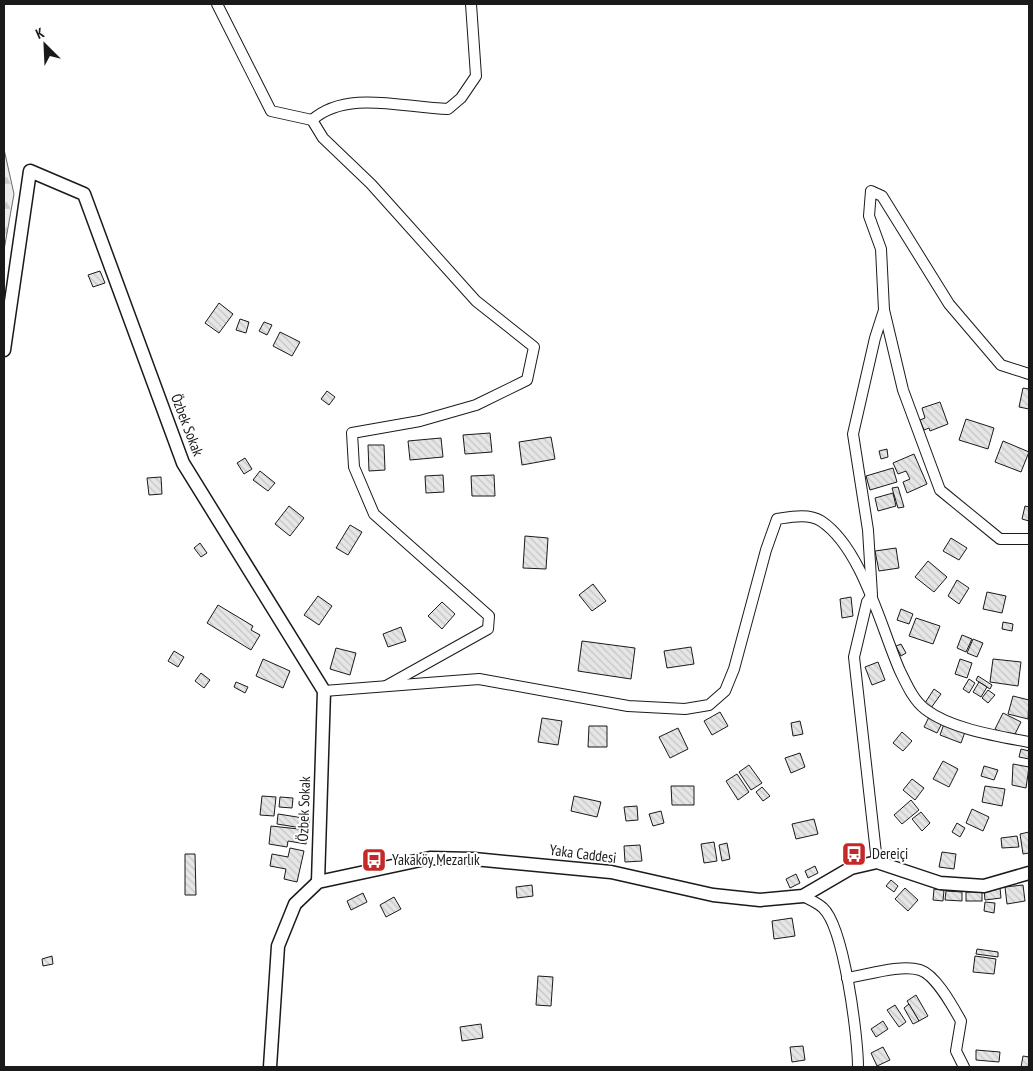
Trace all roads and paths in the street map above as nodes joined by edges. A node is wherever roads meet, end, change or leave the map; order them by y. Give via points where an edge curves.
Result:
1 (217, 4) edge
2 (471, 4) edge
3 (312, 120) junction
4 (884, 310) junction
5 (4, 350) edge
6 (1029, 374) edge
7 (1029, 540) edge
8 (872, 595) junction
9 (386, 686) junction
10 (324, 691) junction
11 (1029, 742) edge
12 (877, 862) junction
13 (1029, 874) edge
14 (318, 882) junction
15 (803, 896) junction
16 (847, 978) junction
17 (270, 1067) edge
18 (858, 1067) edge
19 (964, 1067) edge

1 - 3 street via 271,111
2 - 3 street via 476,76 461,98 448,109 351,102 322,112
3 - 9 street via 323,138 371,184 476,301 534,348 527,380 476,405 420,421 352,433 354,467 374,514 489,616 488,629
4 - 6 street via 882,249 869,216 871,191 882,196 949,304 1001,365
4 - 7 street via 903,390 940,490 1000,539
4 - 8 street via 853,434 868,530
5 - 10 street, Özbek Sokak via 30,171 84,194 183,463
8 - 9 street via 844,544 821,520 800,516 777,519 734,669 725,691 709,705 685,709 628,706 479,679
8 - 11 street via 898,666 924,709 959,726
8 - 12 street via 867,602 854,657
9 - 10 street
10 - 14 street, Özbek Sokak
12 - 13 street via 940,883 984,886
12 - 15 street, Yaka Caddesi via 851,868
14 - 15 street, Yaka Caddesi via 430,858 474,859 611,872 713,895 760,900
14 - 17 street via 295,904 278,946
15 - 16 street via 824,908 836,928
16 - 18 street
16 - 19 street via 901,968 921,970 934,982 961,1021 956,1051

